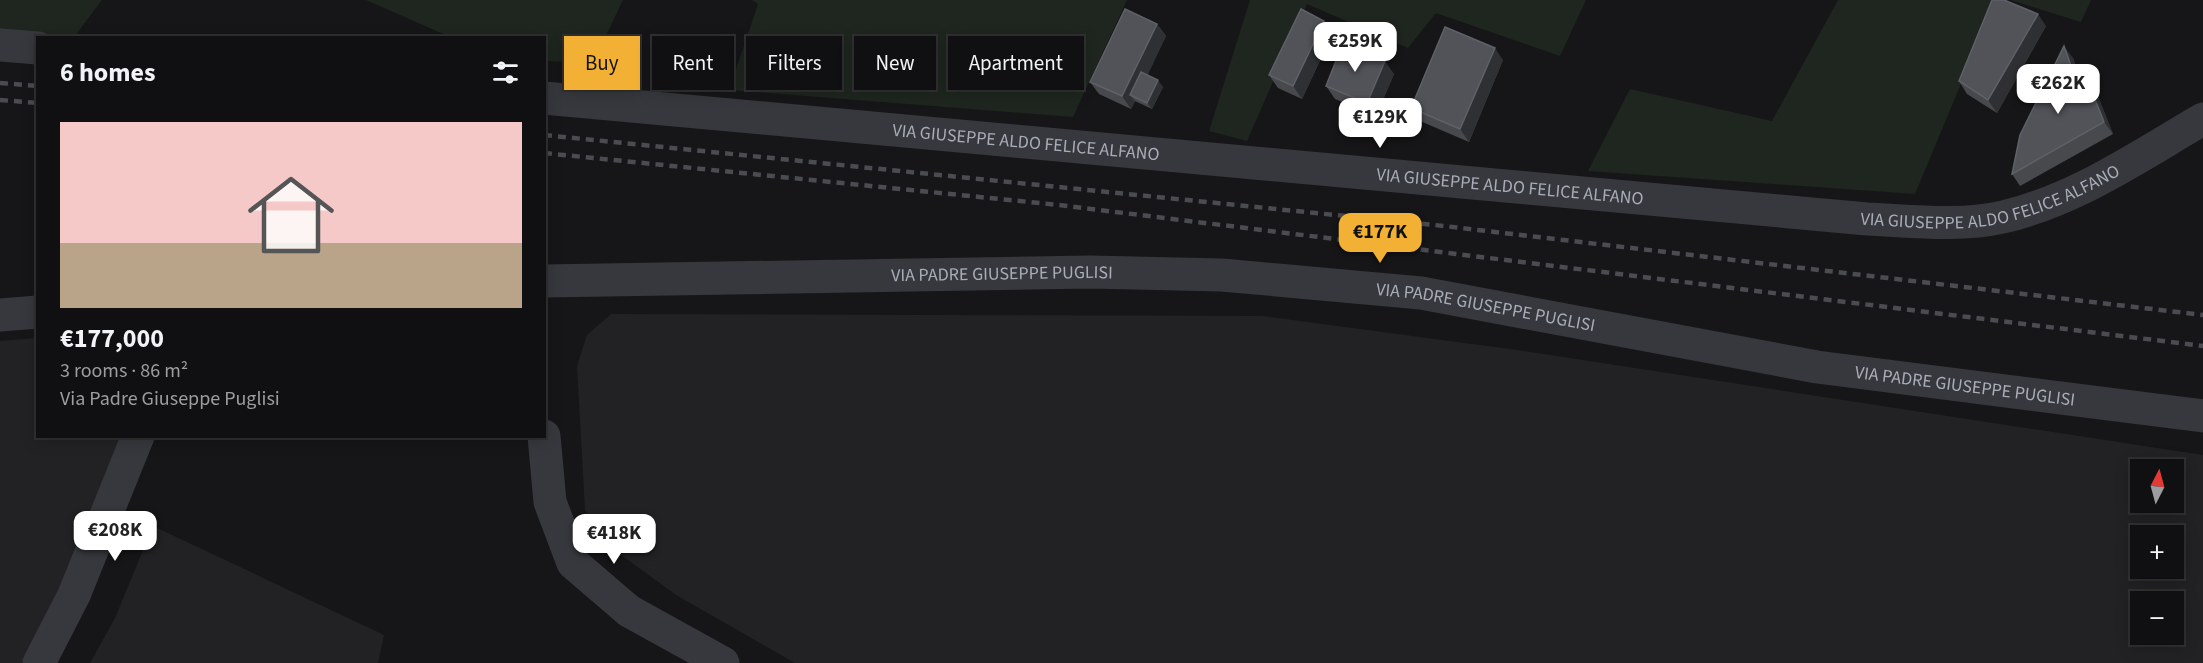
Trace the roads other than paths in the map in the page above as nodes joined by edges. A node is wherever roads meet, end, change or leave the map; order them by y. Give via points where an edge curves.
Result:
1 (0, 45) edge
2 (36, 48) edge
3 (546, 98) edge
4 (2203, 119) edge
5 (546, 282) edge
6 (36, 312) edge
7 (0, 315) edge
8 (2203, 416) edge
9 (137, 438) edge
10 (544, 438) edge
11 (39, 663) edge
12 (723, 663) edge

1 - 2 street
3 - 4 street, VIA GIUSEPPE ALDO FELICE ALFANO via 1808,214 1949,223 2002,217 2057,201
5 - 8 street, VIA PADRE GIUSEPPE PUGLISI via 1090,272 1222,275 1421,293 1817,367
6 - 7 street
9 - 11 street via 74,595
10 - 12 street via 550,502 573,563 628,611

